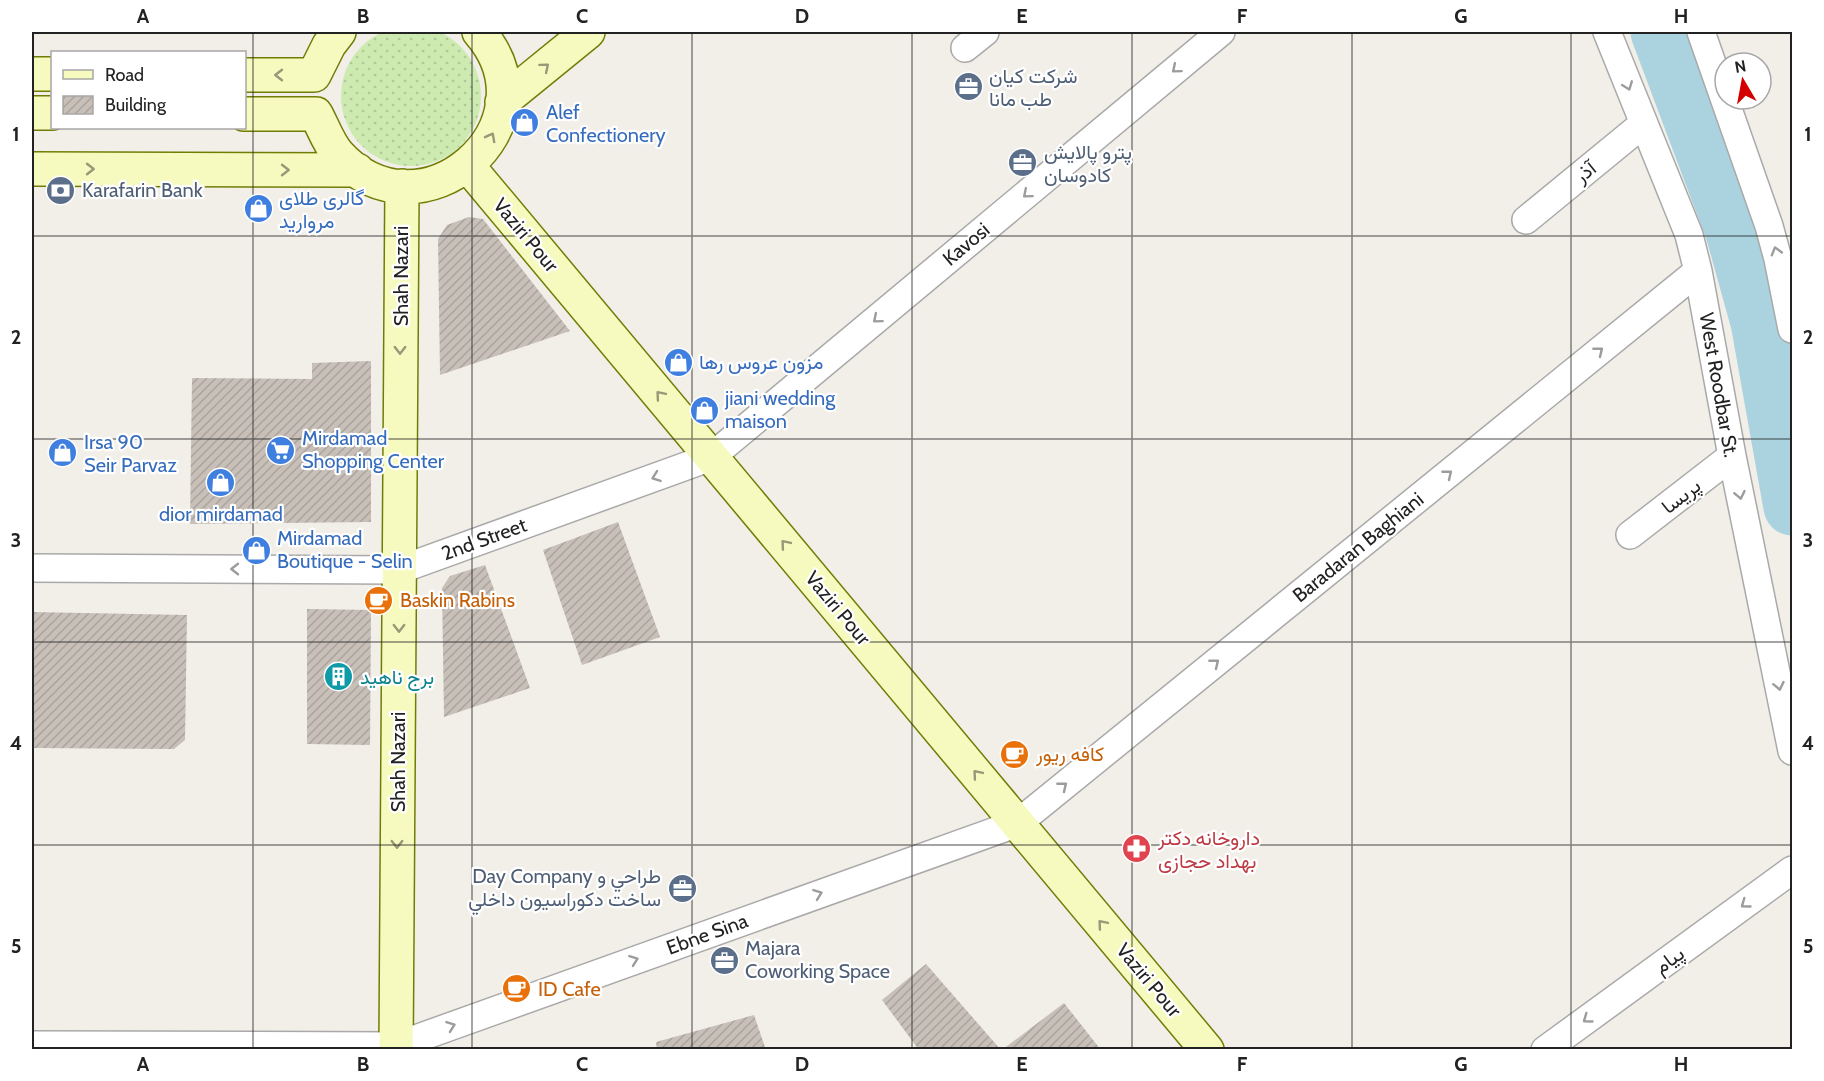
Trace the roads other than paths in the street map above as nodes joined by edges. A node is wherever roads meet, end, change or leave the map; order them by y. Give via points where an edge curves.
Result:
1 (339, 32) edge
2 (588, 32) edge
3 (1221, 32) edge
4 (1607, 32) edge
5 (1701, 32) edge
6 (492, 36) edge
7 (32, 74) edge
8 (51, 74) edge
9 (246, 75) edge
10 (502, 102) junction
11 (32, 113) edge
12 (51, 113) edge
13 (246, 114) edge
14 (1643, 124) junction
15 (468, 166) junction
16 (32, 169) edge
17 (357, 170) junction
18 (402, 186) junction
19 (1526, 220) dead end
20 (1698, 271) junction
21 (1792, 329) edge
22 (1732, 456) junction
23 (711, 457) junction
24 (1630, 535) dead end
25 (32, 568) edge
26 (399, 570) junction
27 (1792, 751) edge
28 (1018, 823) junction
29 (1792, 870) edge
30 (32, 1045) edge
31 (396, 1048) edge
32 (1207, 1050) edge
33 (1545, 1050) edge

1 -> 9 main road via 314,75
10 -> 2 main road
3 -> 23 street, Kavosi
4 -> 14 street, West Roodbar St.
21 -> 5 street via 1768,226
6 - 10 main road
7 - 8 main road
15 -> 10 main road via 486,147 498,124
11 - 12 main road
13 - 17 main road via 316,114 336,152
14 - 19 street, آذر
14 - 20 street, West Roodbar St. via 1689,235
15 - 18 main road via 426,185
23 -> 15 main road, Vaziri Pour
16 -> 17 main road
17 - 18 main road via 382,183
18 -> 26 main road, Shah Nazari
20 - 22 street, West Roodbar St.
28 -> 20 street, Baradaran Baghiani
22 - 24 street, پریسا
22 -> 27 street, West Roodbar St.
23 -> 26 street, 2nd Street
28 -> 23 main road, Vaziri Pour
26 -> 25 street, 2nd Street
26 -> 31 main road, Shah Nazari
31 -> 28 street, Ebne Sina
32 -> 28 main road, Vaziri Pour
29 -> 33 street, پیام
30 - 31 street, Ebne Sina

